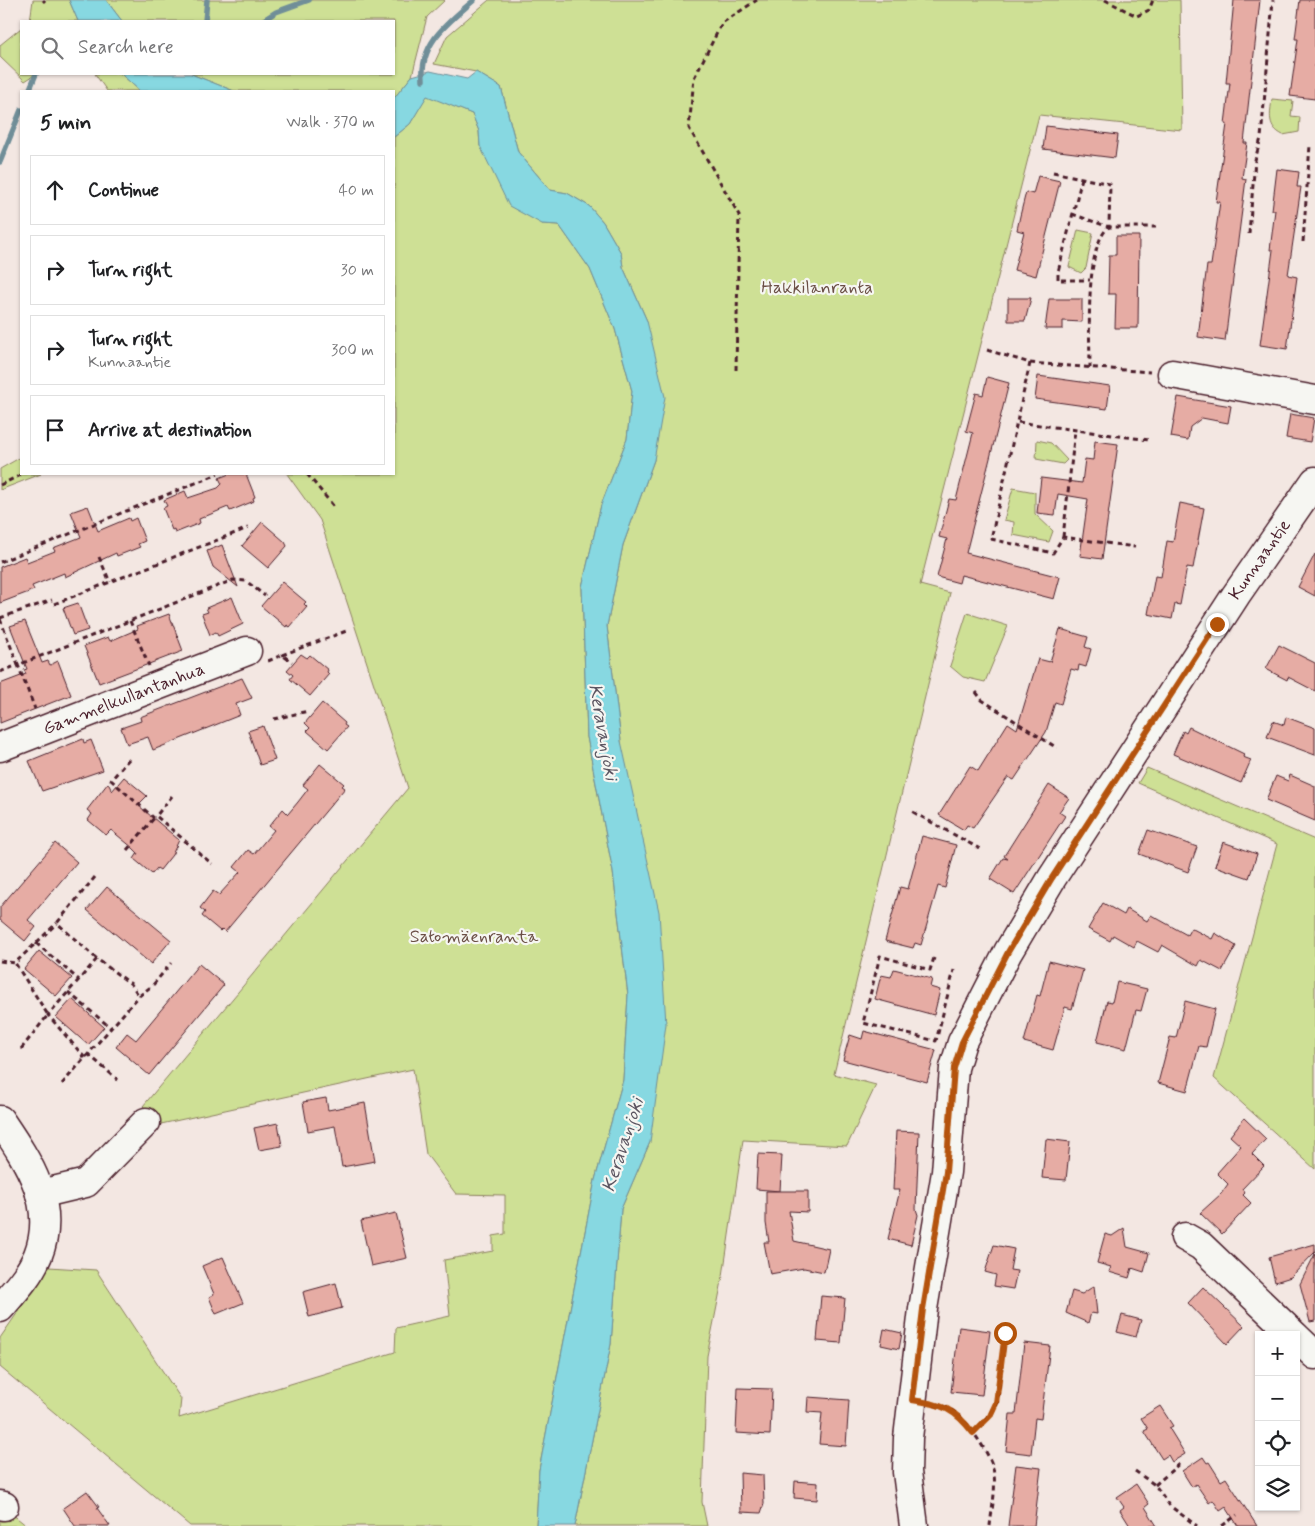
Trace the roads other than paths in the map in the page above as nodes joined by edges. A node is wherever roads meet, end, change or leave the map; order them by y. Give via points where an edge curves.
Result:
1 (1165, 373) road end
2 (1315, 400) edge
3 (1315, 481) edge
4 (254, 657) road end
5 (0, 746) edge
6 (0, 1120) edge
7 (146, 1122) dead end
8 (40, 1194) junction
9 (1185, 1237) dead end
10 (0, 1308) edge
11 (1290, 1331) edge
12 (1300, 1341) edge
13 (1315, 1355) edge
14 (914, 1526) edge

1 - 2 street
3 - 14 street, Kunnaantie via 1236,595 1052,878 1008,952 962,1042 954,1068 946,1172 923,1309 906,1458
4 - 5 street, Gammelkullantanhua via 157,686
6 - 8 street via 31,1168
7 - 8 street via 86,1183
8 - 10 street via 42,1242 19,1286
9 - 11 street via 1201,1246
12 - 13 street

